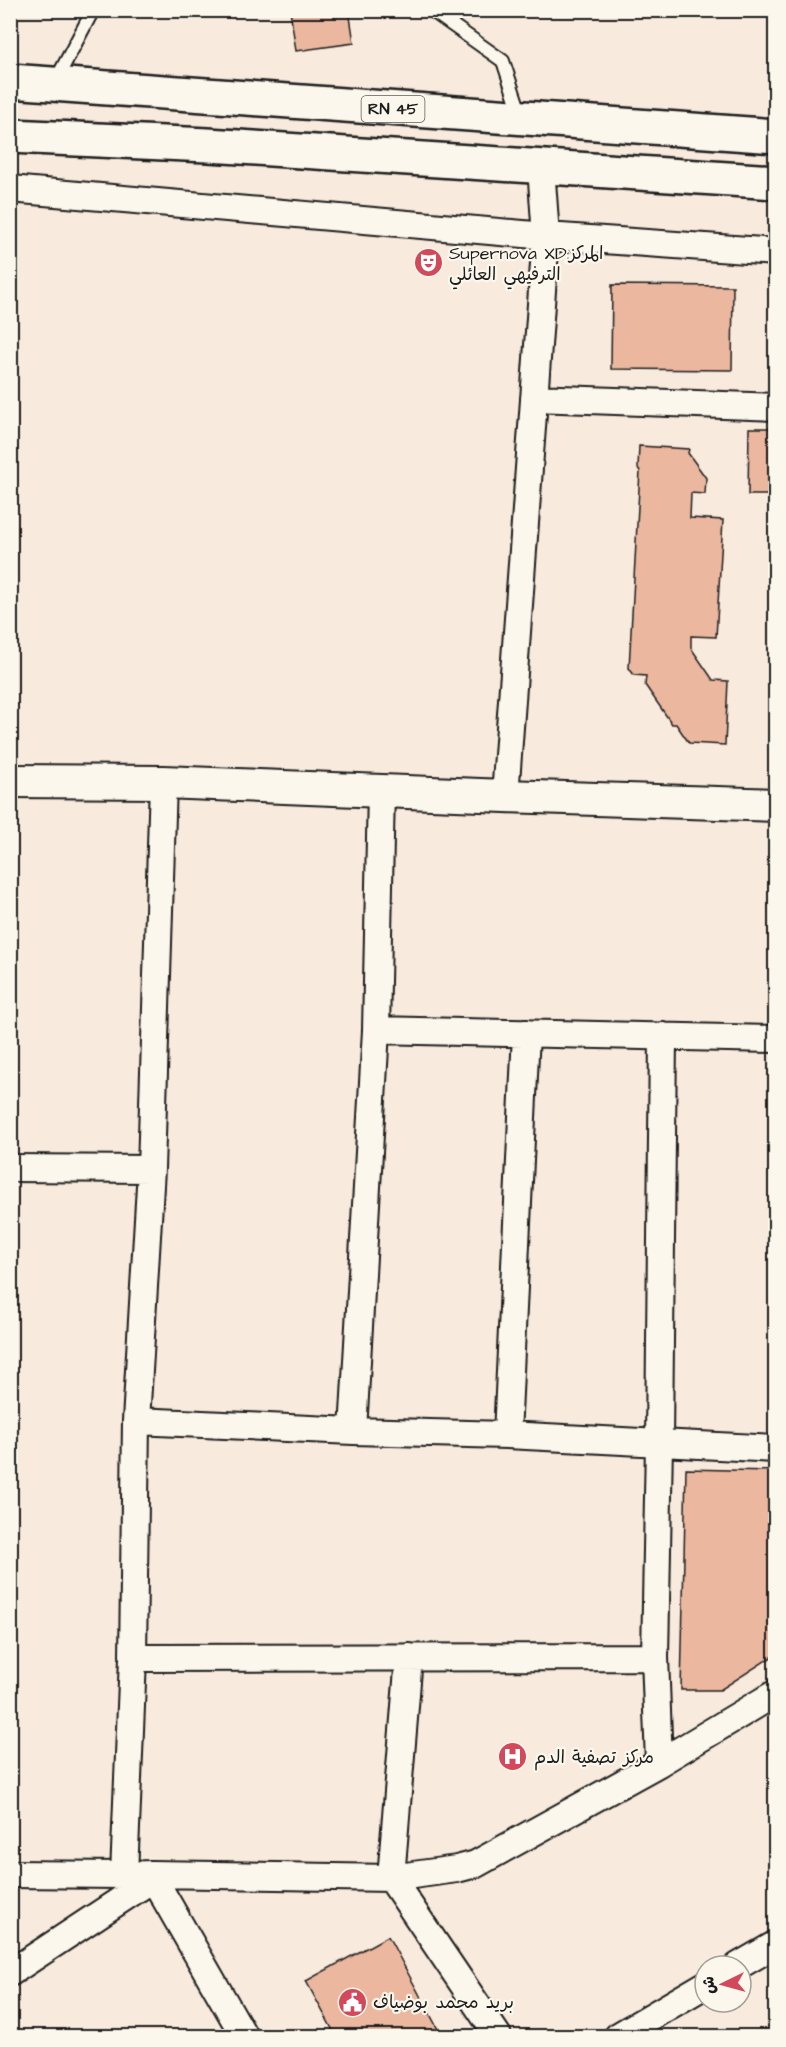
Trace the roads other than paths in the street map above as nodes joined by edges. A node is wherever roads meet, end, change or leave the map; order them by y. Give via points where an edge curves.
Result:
1 (96, 10) edge
2 (431, 10) edge
3 (10, 81) edge
4 (54, 84) junction
5 (529, 119) junction
6 (10, 136) edge
7 (776, 136) edge
8 (541, 166) junction
9 (776, 182) edge
10 (10, 189) edge
11 (546, 236) junction
12 (776, 252) edge
13 (534, 398) junction
14 (776, 407) edge
15 (10, 781) edge
16 (163, 782) junction
17 (381, 790) junction
18 (505, 796) junction
19 (776, 805) edge
20 (376, 1030) junction
21 (526, 1033) junction
22 (663, 1036) junction
23 (776, 1039) edge
24 (10, 1168) edge
25 (151, 1169) junction
26 (136, 1421) junction
27 (353, 1431) junction
28 (507, 1435) junction
29 (659, 1443) junction
30 (776, 1449) edge
31 (409, 1657) junction
32 (655, 1657) junction
33 (133, 1658) junction
34 (774, 1698) edge
35 (659, 1763) junction
36 (10, 1874) edge
37 (124, 1875) junction
38 (152, 1876) junction
39 (391, 1878) junction
40 (776, 1944) edge
41 (753, 1957) edge
42 (10, 1973) edge
43 (693, 1993) edge
44 (244, 2037) edge
45 (498, 2037) edge
46 (618, 2037) edge

1 - 4 lane
2 - 5 lane via 503,61 519,109
3 - 4 main road, RN 45
4 - 5 main road, RN 45
5 - 7 main road, RN 45
6 - 8 main road
8 - 9 main road
8 - 11 street
10 - 11 street
11 - 12 street
11 - 13 street
13 - 14 street
13 - 18 street
15 - 16 street
16 - 17 street
16 - 25 street
17 - 18 street
17 - 20 street
18 - 19 street
20 - 21 street
20 - 27 street
21 - 22 street
21 - 28 street
22 - 23 street
22 - 29 street
24 - 25 street
25 - 26 street
26 - 27 street
26 - 33 street
27 - 28 street
28 - 29 street
29 - 30 street
29 - 32 street
31 - 32 street
31 - 33 street
31 - 39 street
32 - 35 street
33 - 37 street
34 - 35 street
35 - 39 street via 476,1864
36 - 37 street
37 - 38 street
38 - 39 street
38 - 42 street
38 - 44 street
39 - 45 street
40 - 41 street
43 - 46 street

